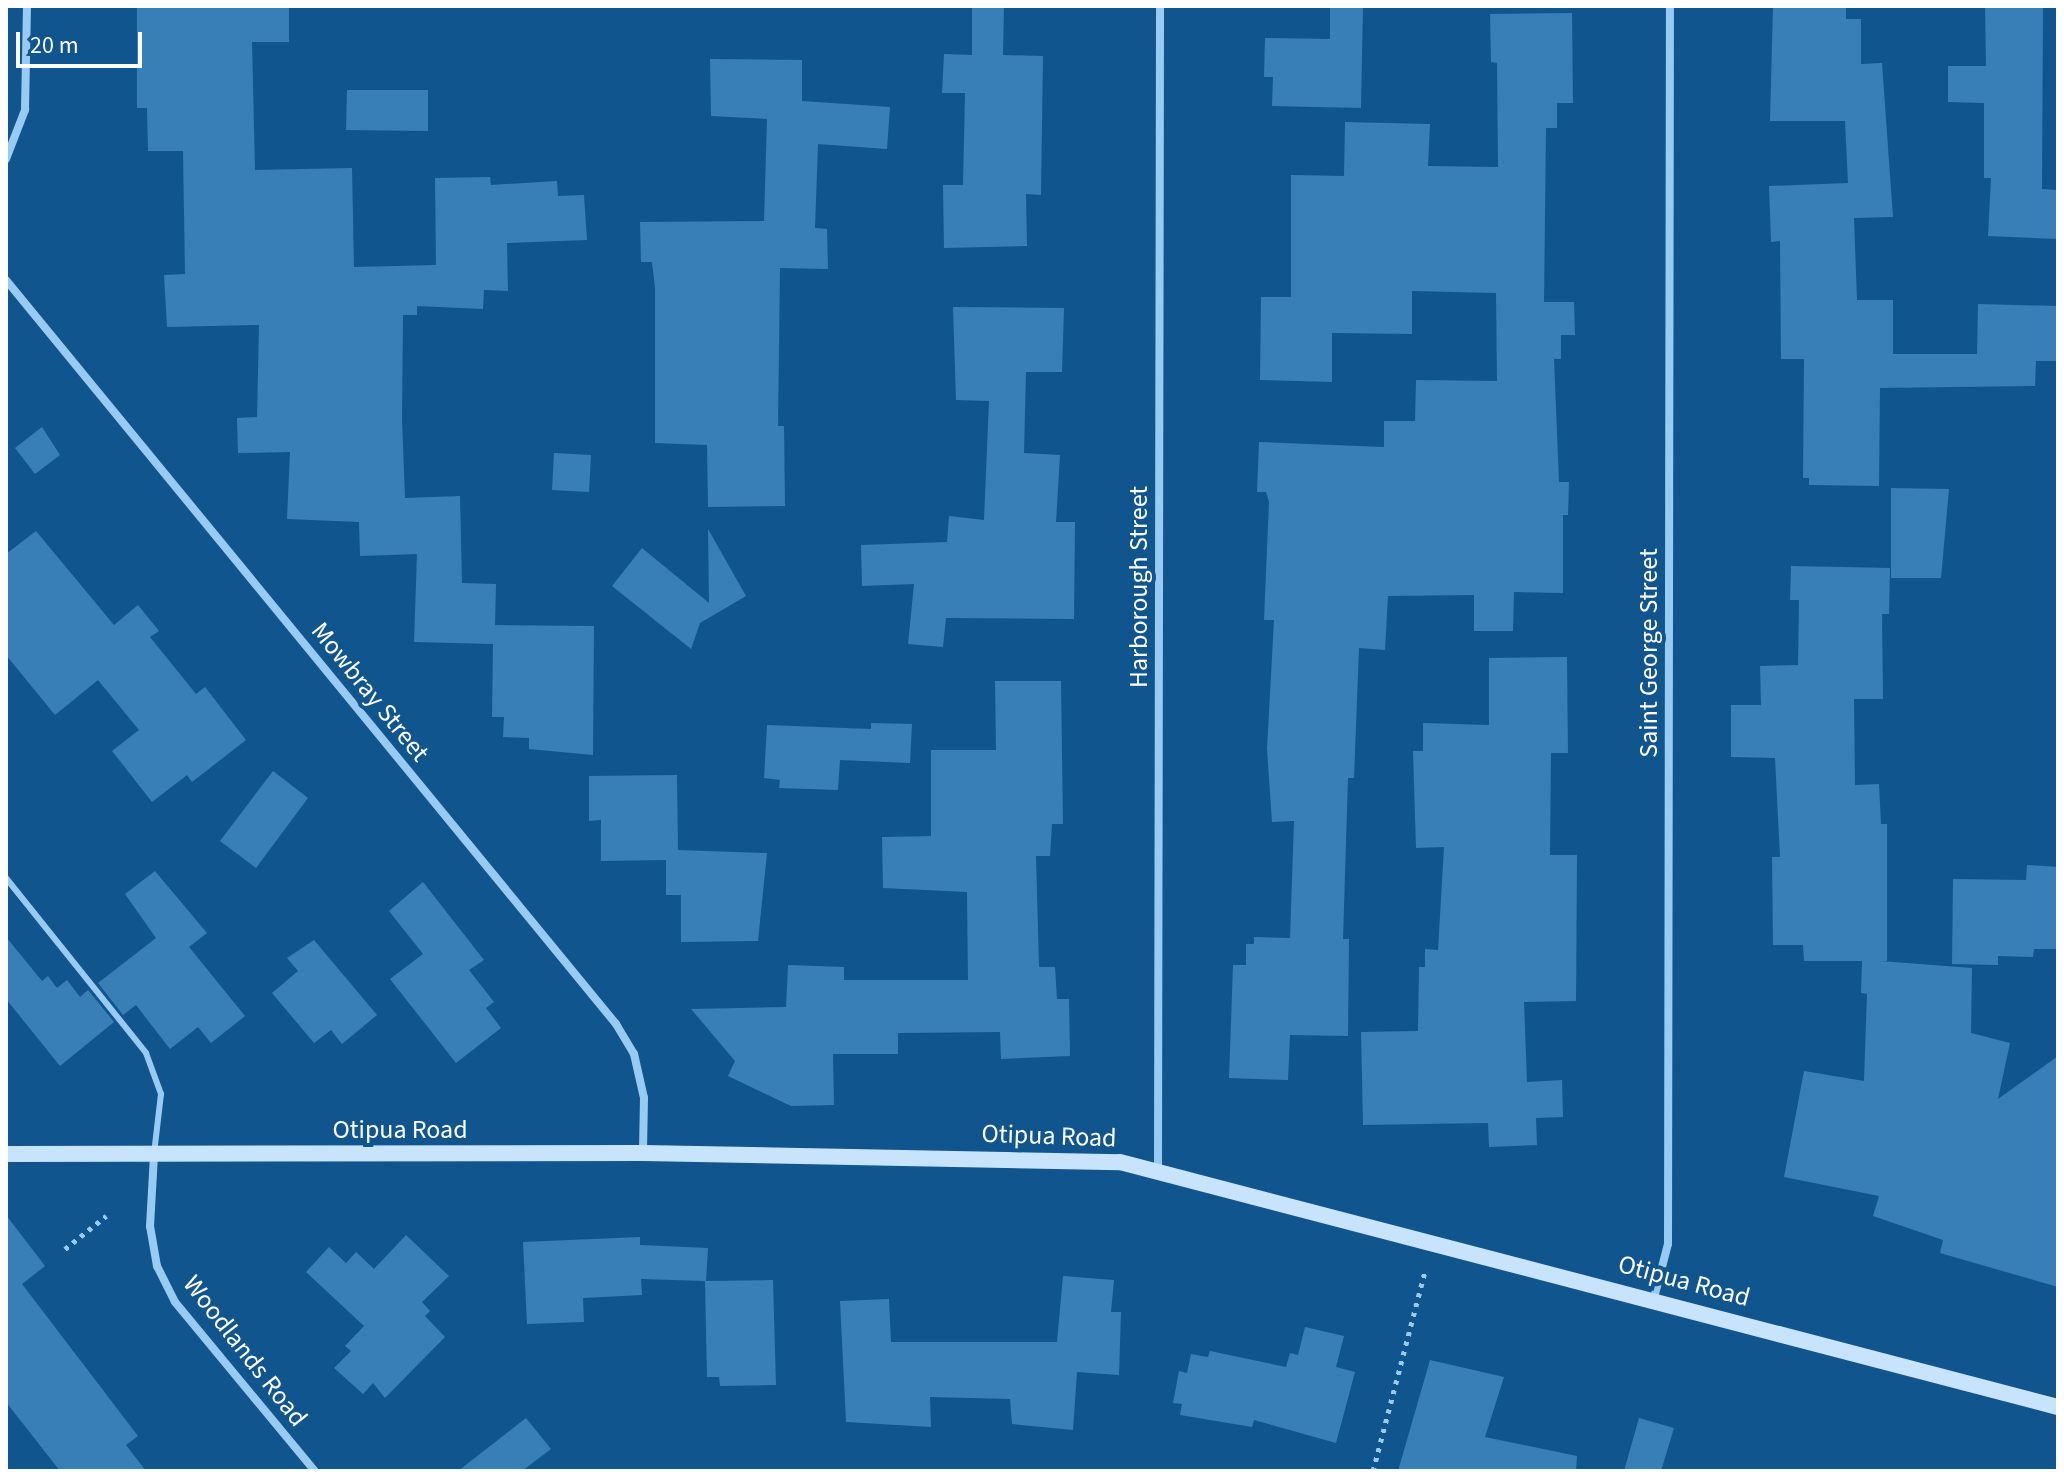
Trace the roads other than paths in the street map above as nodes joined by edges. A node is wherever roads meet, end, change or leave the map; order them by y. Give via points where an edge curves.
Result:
1 (27, 6) edge
2 (1160, 6) edge
3 (1670, 6) edge
4 (6, 159) edge
5 (6, 280) edge
6 (6, 878) edge
7 (643, 1153) junction
8 (6, 1154) edge
9 (154, 1155) junction
10 (1158, 1168) junction
11 (1654, 1298) junction
12 (2058, 1407) edge
13 (315, 1471) edge

1 - 4 street via 25,110
2 - 10 street, Harborough Street
3 - 11 street, Saint George Street via 1668,1244
5 - 7 street, Mowbray Street via 616,1024 634,1054 644,1098
6 - 9 lane via 146,1053 161,1094
7 - 9 street, Otipua Road
7 - 10 street, Otipua Road via 1077,1158
8 - 9 street, Otipua Road
9 - 13 street, Woodlands Road via 150,1226 157,1266 175,1302
10 - 11 street, Otipua Road
11 - 12 street, Otipua Road

